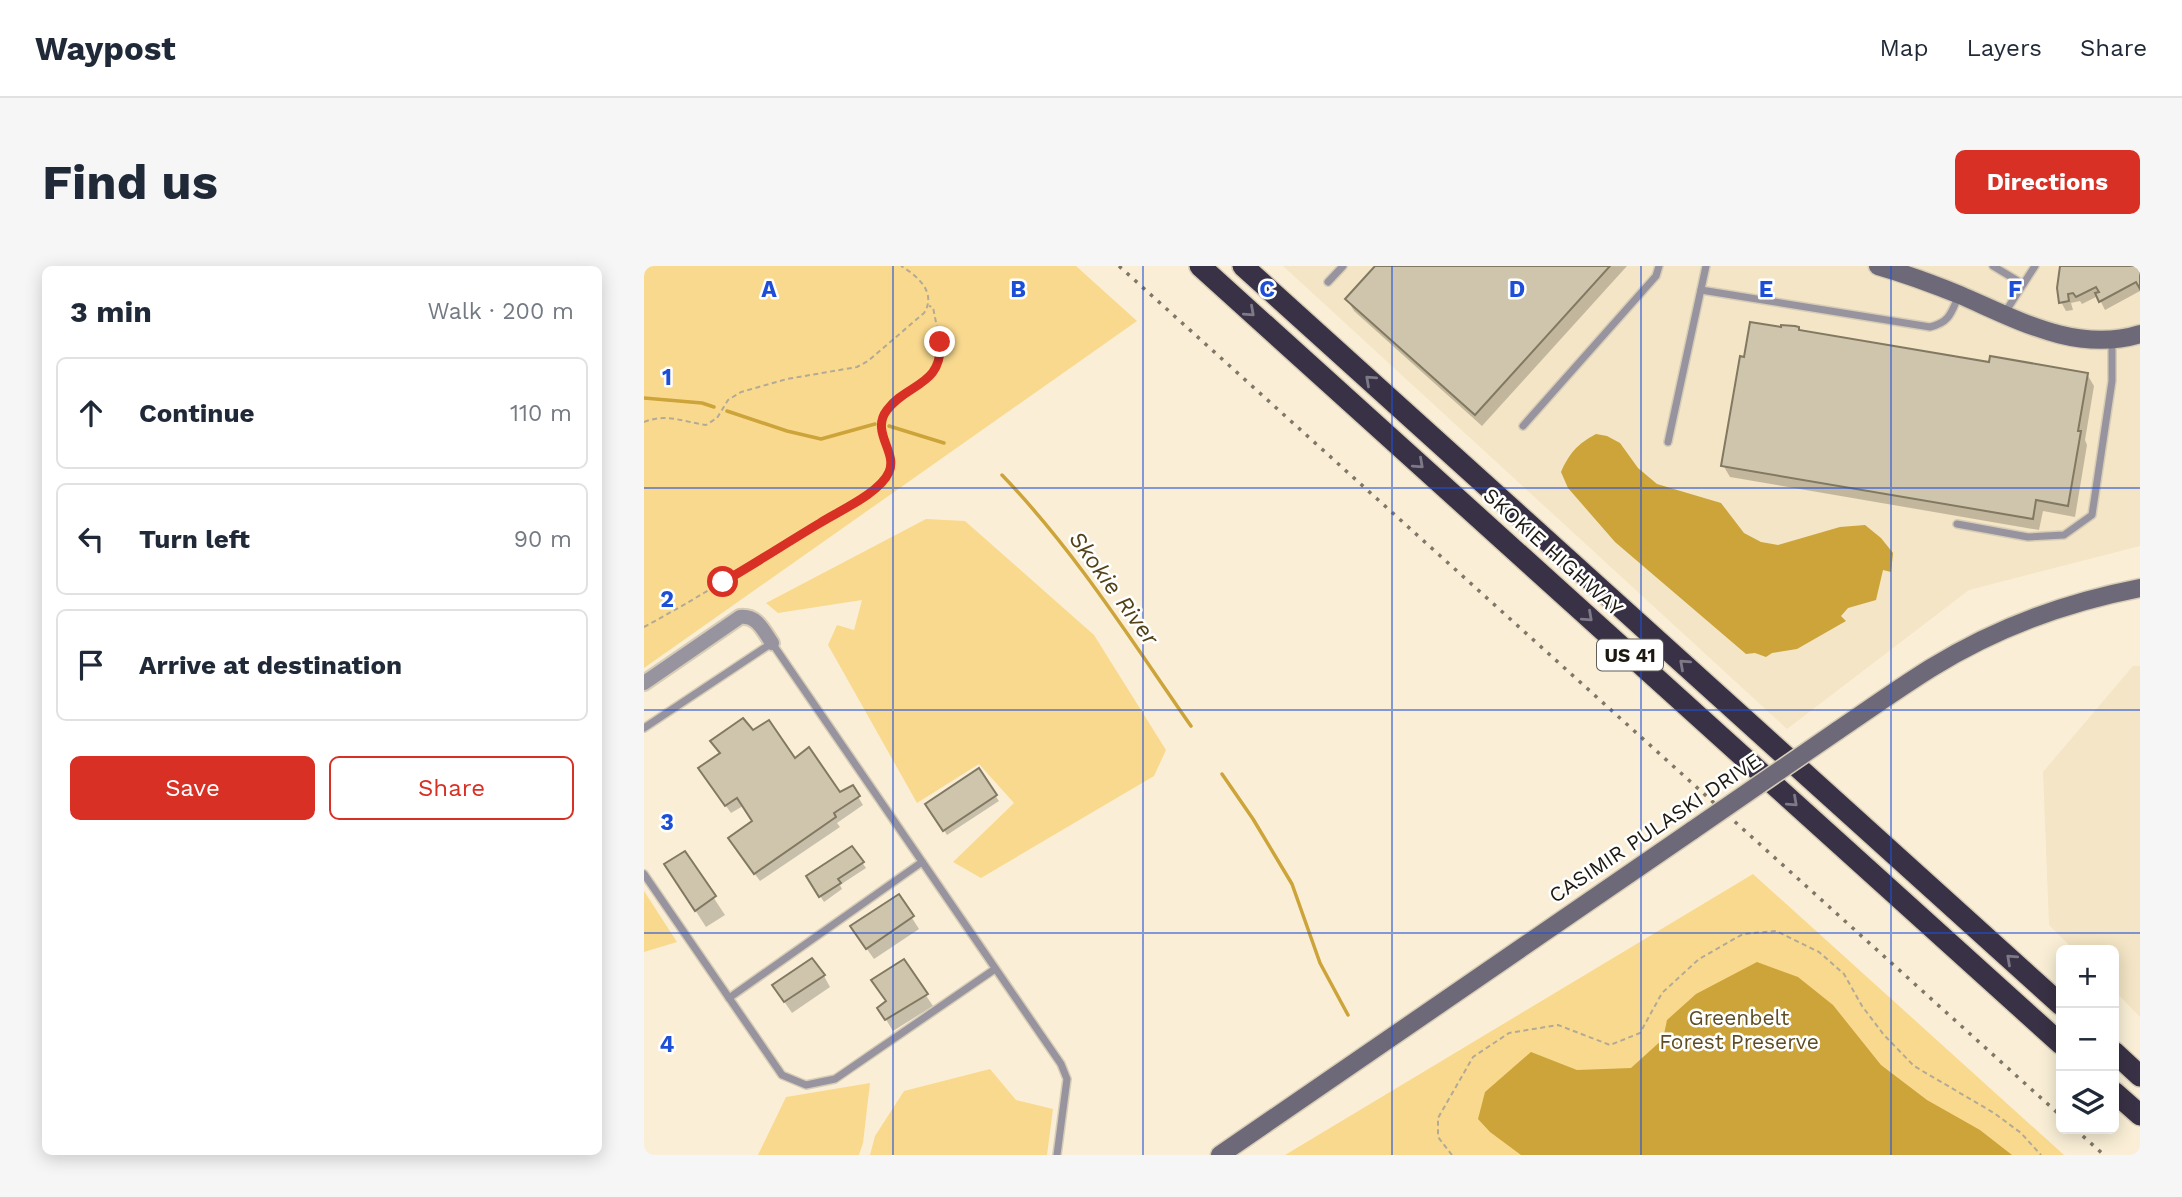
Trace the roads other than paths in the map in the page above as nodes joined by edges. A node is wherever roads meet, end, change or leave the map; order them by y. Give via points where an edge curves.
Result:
1 (1200, 266) edge
2 (1243, 266) edge
3 (1343, 266) edge
4 (1659, 266) edge
5 (1706, 266) edge
6 (1878, 266) edge
7 (1993, 266) edge
8 (2035, 266) edge
9 (1328, 282) dead end
10 (2023, 284) junction
11 (1701, 290) junction
12 (1959, 295) junction
13 (2004, 315) junction
14 (2140, 334) edge
15 (2112, 339) junction
16 (1523, 426) dead end
17 (1668, 442) dead end
18 (1957, 524) dead end
19 (2140, 588) edge
20 (772, 643) junction
21 (644, 683) edge
22 (644, 729) edge
23 (922, 862) junction
24 (644, 874) edge
25 (995, 969) junction
26 (729, 998) junction
27 (2056, 999) edge
28 (2056, 1039) edge
29 (2119, 1050) edge
30 (2140, 1052) edge
31 (2119, 1055) edge
32 (2140, 1076) edge
33 (2119, 1096) edge
34 (2140, 1115) edge
35 (1057, 1155) edge
36 (1220, 1155) edge

1 -> 28 highway, SKOKIE HIGHWAY / US 41
27 -> 2 highway, SKOKIE HIGHWAY / US 41
3 - 9 lane
4 - 16 lane via 1656,276
5 - 11 lane
6 - 12 street
7 - 10 lane
8 - 10 lane
10 - 13 lane
11 - 12 lane via 1930,327 1949,318
11 - 17 lane
12 - 13 street
13 - 15 street via 2060,335
14 - 15 street
15 - 18 lane via 2112,381 2092,515 2064,535 2028,537
19 - 36 street, CASIMIR PULASKI DRIVE, bridge via 2076,603 1983,639 1931,668
20 - 21 street via 755,619 740,617
20 - 22 lane
20 - 23 lane
23 - 25 lane
23 - 26 lane
24 - 26 lane
25 - 26 lane via 835,1079 806,1085 782,1075
25 - 35 lane via 1067,1079
29 - 30 highway
31 - 32 highway
33 - 34 highway

